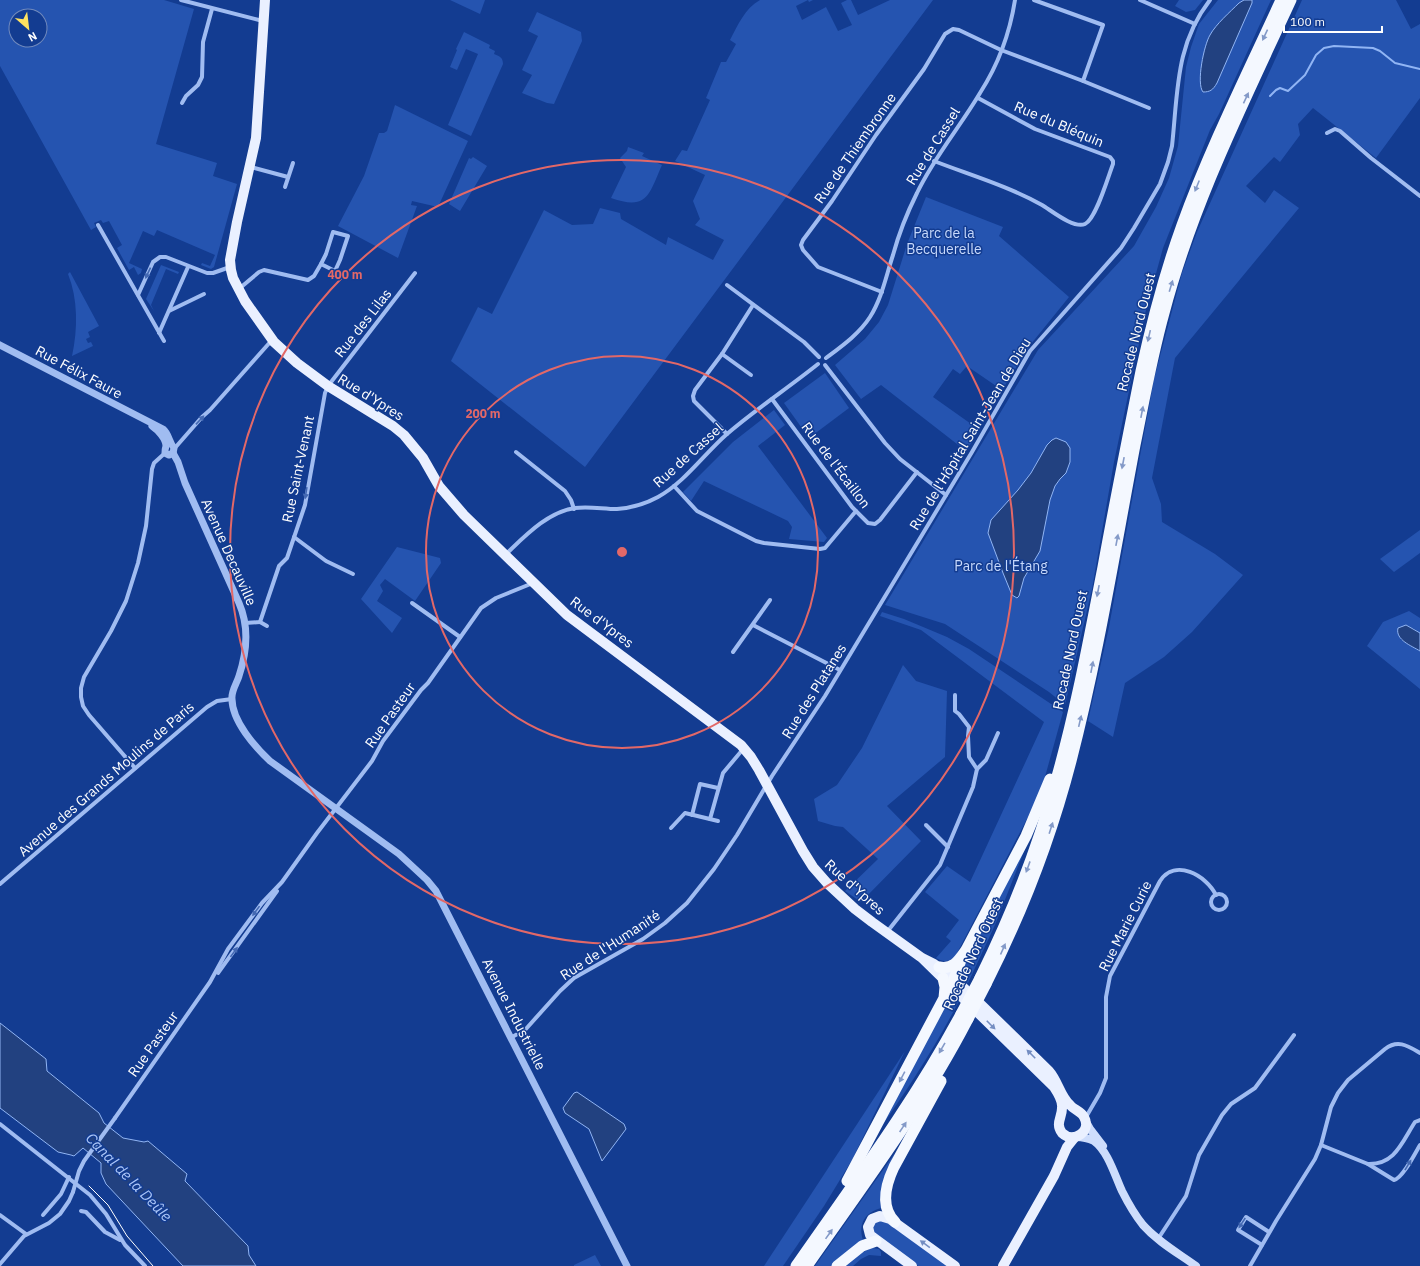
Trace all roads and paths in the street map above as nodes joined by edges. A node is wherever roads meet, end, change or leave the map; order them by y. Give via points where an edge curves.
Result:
1 (181, 0) edge
2 (265, 0) edge
3 (1014, 0) edge
4 (1034, 0) edge
5 (1140, 0) edge
6 (1210, 0) edge
7 (1281, 0) edge
8 (1291, 0) edge
9 (212, 9) junction
10 (263, 22) junction
11 (1195, 24) junction
12 (1001, 50) junction
13 (1083, 81) junction
14 (978, 98) junction
15 (182, 103) dead end
16 (1149, 108) dead end
17 (1327, 133) dead end
18 (934, 162) junction
19 (293, 163) dead end
20 (250, 167) junction
21 (288, 177) junction
22 (285, 187) dead end
23 (1420, 196) edge
24 (98, 224) dead end
25 (321, 264) junction
26 (188, 266) junction
27 (228, 268) junction
28 (416, 272) dead end
29 (727, 286) dead end
30 (237, 289) junction
31 (882, 292) junction
32 (204, 294) dead end
33 (138, 295) junction
34 (753, 305) junction
35 (169, 310) junction
36 (159, 333) junction
37 (272, 340) junction
38 (164, 341) dead end
39 (0, 345) edge
40 (722, 354) junction
41 (819, 358) junction
42 (826, 358) junction
43 (818, 364) junction
44 (825, 365) junction
45 (751, 376) dead end
46 (328, 386) junction
47 (772, 399) junction
48 (727, 434) junction
49 (170, 449) junction
50 (516, 452) dead end
51 (917, 472) junction
52 (674, 486) junction
53 (946, 495) junction
54 (574, 508) junction
55 (856, 511) junction
56 (294, 537) junction
57 (505, 555) junction
58 (353, 574) dead end
59 (534, 583) junction
60 (770, 600) dead end
61 (412, 603) dead end
62 (878, 608) joint
63 (260, 622) junction
64 (245, 623) junction
65 (752, 625) junction
66 (267, 626) dead end
67 (460, 637) junction
68 (733, 652) dead end
69 (840, 670) junction
70 (955, 695) dead end
71 (232, 699) junction
72 (1080, 703) junction
73 (998, 733) dead end
74 (1071, 734) junction
75 (744, 748) junction
76 (135, 768) junction
77 (977, 769) junction
78 (767, 785) junction
79 (718, 788) junction
80 (336, 808) junction
81 (692, 815) junction
82 (710, 819) junction
83 (718, 821) dead end
84 (926, 825) dead end
85 (671, 828) dead end
86 (948, 847) junction
87 (0, 884) edge
88 (1216, 895) dead end
89 (887, 933) junction
90 (966, 950) junction
91 (922, 958) junction
92 (939, 967) junction
93 (955, 985) junction
94 (944, 998) junction
95 (965, 1017) junction
96 (960, 1035) junction
97 (1294, 1035) dead end
98 (512, 1037) junction
99 (1420, 1053) edge
100 (1098, 1097) junction
101 (1082, 1115) junction
102 (1060, 1117) junction
103 (1420, 1120) edge
104 (0, 1124) edge
105 (1060, 1129) junction
106 (1075, 1137) junction
107 (1321, 1145) junction
108 (1420, 1145) edge
109 (1110, 1163) junction
110 (1368, 1164) junction
111 (1058, 1165) junction
112 (70, 1178) junction
113 (80, 1211) dead end
114 (0, 1214) edge
115 (43, 1215) dead end
116 (895, 1222) junction
117 (1269, 1232) junction
118 (26, 1234) junction
119 (815, 1239) junction
120 (1158, 1239) junction
121 (121, 1240) junction
122 (876, 1241) junction
123 (1262, 1245) junction
124 (0, 1264) edge
125 (144, 1266) edge
126 (627, 1266) edge
127 (796, 1266) edge
128 (807, 1266) edge
129 (837, 1266) edge
130 (912, 1266) edge
131 (955, 1266) edge
132 (1003, 1266) edge
133 (1196, 1266) edge
134 (1250, 1266) edge

1 - 9 street
2 - 10 main road
3 - 12 street, Rue de Cassel
4 - 13 street via 1103,24
5 - 11 street
6 - 11 street, Rue de l'Hôpital Saint-Jean de Dieu
7 -> 72 highway, Rocade Nord Ouest via 1201,176 1162,284 1141,371
72 -> 8 highway, Rocade Nord Ouest via 1090,679 1152,364 1170,288 1208,181
9 - 10 street
9 - 15 street via 203,42 202,77
10 - 20 main road via 258,128
11 - 53 street, Rue de l'Hôpital Saint-Jean de Dieu via 1181,61 1171,152 1156,191 1120,248 1030,351
12 - 13 street, Rue de Thiembronne
12 - 14 street, Rue de Cassel
12 - 31 street, Rue de Thiembronne via 959,30 953,29 945,34 924,69 802,242 803,250 818,268
13 - 16 street, Rue de Thiembronne
14 - 18 street, Rue de Cassel
14 - 18 street, Rue du Bléquin via 1027,125 1112,159 1113,164 1092,218 1084,225 1075,225 1005,187
17 - 23 street via 1335,129 1340,130
18 - 31 street, Rue de Cassel via 905,220
19 - 21 street
20 - 21 street
20 - 27 main road
21 - 22 street
24 - 33 street
25 - 25 street via 334,271 348,236 333,232
25 - 30 street via 314,276 308,280 264,270
26 - 27 street via 210,273
26 -> 33 street via 163,256 157,258
26 - 35 street
27 - 30 main road, Rue d'Ypres
28 - 46 street, Rue des Lilas
29 - 34 street
30 - 37 main road, Rue d'Ypres
31 - 42 street, Rue de Cassel via 863,326
32 - 35 street
33 - 36 street
34 - 40 street
34 - 41 street via 807,345
35 - 36 street
36 - 38 street
37 - 46 main road, Rue d'Ypres
49 -> 37 street
39 - 49 street, Rue Félix Faure via 146,421 160,434
40 - 45 street
40 - 48 street via 693,396 694,401
41 - 42 street
41 - 43 street
42 - 44 street
43 - 44 street
43 - 47 street, Rue de Cassel
44 - 51 street via 880,438
46 -> 56 street, Rue Saint-Venant via 305,505
46 - 57 main road, Rue d'Ypres via 404,435 419,452 453,502
47 - 48 street, Rue de Cassel
47 - 55 street, Rue de l'Écaillon
48 - 52 street, Rue de Cassel
49 - 64 street, Avenue Decauville via 240,603
49 - 76 street via 154,463 152,469 146,526 126,601 84,677 81,688 83,706 89,715
50 - 54 street via 563,488
51 - 53 street
51 - 55 street, Rue de l'Écaillon via 878,522 868,523
52 - 54 street, Rue de Cassel via 654,499 634,506 618,509
52 - 55 street via 697,511 764,543 825,548
53 - 62 street, Rue de l'Hôpital Saint-Jean de Dieu
54 - 57 street, Rue de Cassel via 557,514 534,529
56 - 58 street via 326,561
56 - 63 street, Rue Saint-Venant via 286,560 279,566
57 - 59 main road, Rue d'Ypres
59 - 67 street, Rue Pasteur via 496,598 484,606
59 - 75 main road, Rue d'Ypres via 572,619
60 - 65 street
61 - 67 street
62 - 69 street, Rue des Platanes
63 - 64 street
63 - 66 street
64 - 71 street, Avenue Decauville via 245,650
65 - 68 street
65 - 69 street
67 - 80 street, Rue Pasteur
69 - 78 street, Rue des Platanes
70 - 77 street via 955,711 968,727 968,757
71 - 76 street, Avenue des Grands Moulins de Paris via 217,701 207,707
71 - 80 street via 234,712 241,727 260,752
72 - 74 highway, Rocade Nord Ouest
73 - 77 street via 986,760
74 - 90 highway via 1058,757 1026,836
74 - 95 highway, Rocade Nord Ouest, bridge via 1063,790 1044,847 1016,920
75 - 78 main road, Rue d'Ypres
75 - 79 street via 725,769
76 - 87 street, Avenue des Grands Moulins de Paris
77 - 86 street
78 - 89 main road, Rue d'Ypres via 803,852 820,875 855,909
78 - 98 street, Rue de l'Humanité via 714,869 682,907 643,939 574,978 525,1030
79 - 81 street via 700,784
79 - 82 street
80 - 98 street, Avenue Industrielle via 399,854 430,883
80 - 118 street, Rue Pasteur, bridge via 82,1164 66,1206 50,1222
81 - 82 street
81 - 85 street via 685,813
82 - 83 street
84 - 86 street
86 - 89 street via 940,865
88 - 100 street, Rue Marie Curie via 1205,880 1186,871 1171,872 1160,881 1108,981 1107,1074
89 - 91 main road, Rue d'Ypres
90 - 92 highway via 952,966
90 - 93 highway
91 - 92 main road, Rue d'Ypres
91 - 93 main road, Rue d'Ypres
92 - 93 main road, Rue d'Ypres
93 - 94 highway
93 - 94 highway via 945,987
101 -> 93 main road, Rue d'Ypres via 1067,1102 1049,1071
93 -> 102 main road, Rue d'Ypres via 1054,1087 1062,1104
94 -> 119 highway via 855,1167 822,1221
95 - 96 highway, Rocade Nord Ouest
95 -> 119 highway, Rocade Nord Ouest
96 - 116 highway via 947,1068 889,1178 886,1206
128 -> 96 highway, Rocade Nord Ouest via 920,1102
97 - 120 street via 1254,1088 1225,1111 1199,1155 1186,1196
98 - 126 street, Avenue Industrielle
99 - 107 street via 1402,1044 1391,1045 1348,1080 1333,1102
100 - 101 street, Rue Marie Curie
100 - 101 street, Rue Marie Curie
101 - 102 main road via 1068,1110
101 - 106 main road via 1086,1126
101 - 109 main road, Rue d'Ypres via 1102,1143
102 - 105 main road
103 - 110 street via 1415,1122 1394,1156 1383,1162
104 - 112 street
105 - 106 main road via 1065,1136
105 - 111 main road via 1062,1143
106 - 109 main road, Rue d'Ypres via 1088,1138 1095,1143
106 - 111 main road
107 - 110 street
107 - 117 street via 1315,1159
110 -> 108 street via 1392,1179 1398,1179
109 - 120 main road, Rue d'Ypres via 1133,1210 1142,1224
111 - 132 main road
112 - 115 street via 61,1194
112 - 121 street via 102,1208
113 - 121 street via 86,1212 106,1232
114 - 118 street
116 - 122 main road via 883,1216 872,1219 868,1230
131 -> 116 main road
117 - 123 street
117 -> 123 street via 1246,1217 1238,1230
118 - 124 street
119 - 127 highway, Rocade Nord Ouest
120 - 133 main road, Rue d'Ypres
121 - 125 street
122 - 129 highway via 862,1246
122 - 130 main road
123 - 134 street

